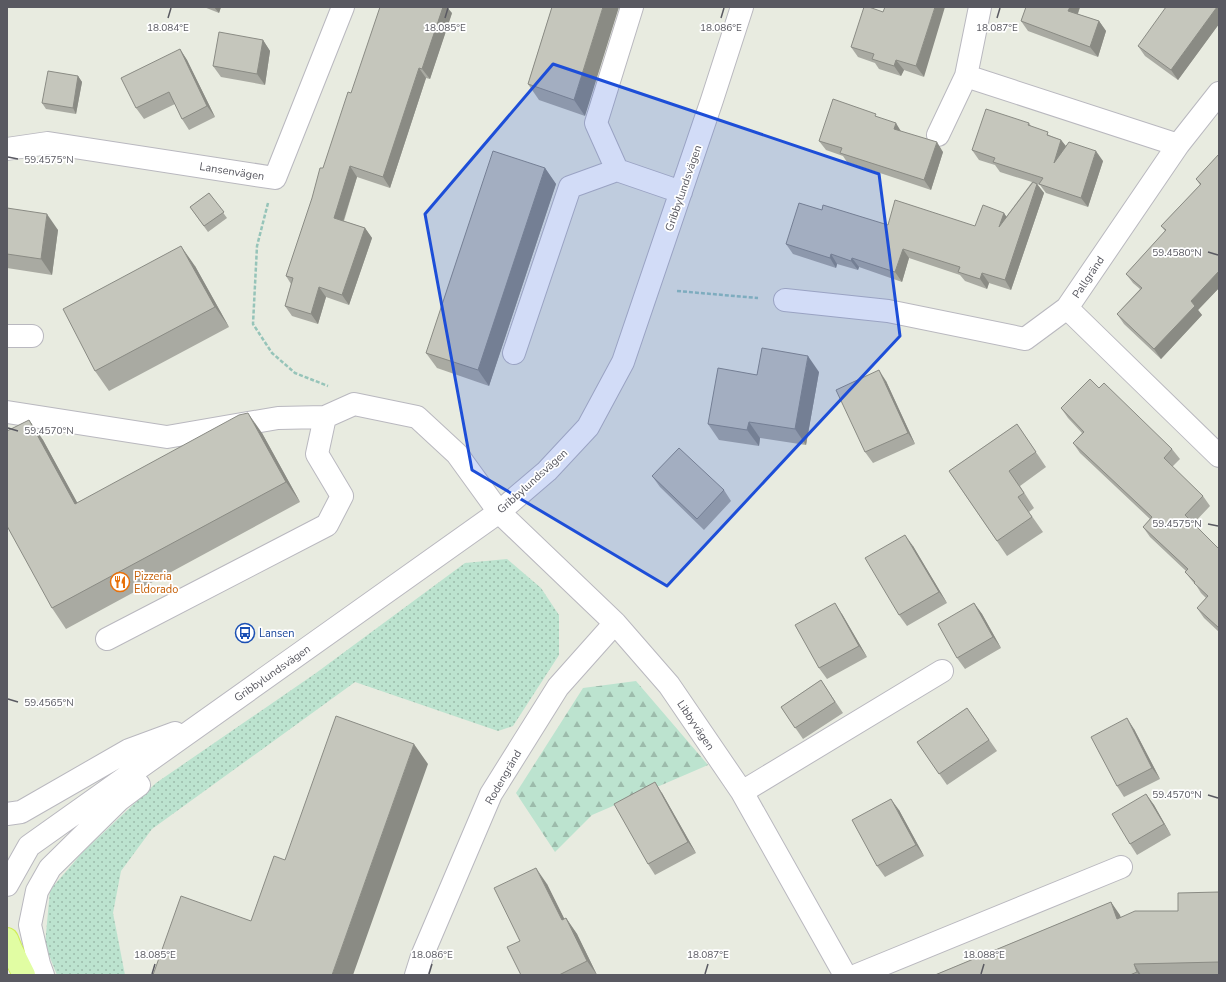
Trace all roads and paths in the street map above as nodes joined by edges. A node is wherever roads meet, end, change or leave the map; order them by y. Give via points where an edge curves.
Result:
1 (343, 7) edge
2 (632, 7) edge
3 (742, 7) edge
4 (980, 7) edge
5 (966, 76) junction
6 (1219, 93) edge
7 (938, 135) dead end
8 (1178, 145) junction
9 (7, 150) edge
10 (617, 170) junction
11 (275, 178) junction
12 (681, 192) junction
13 (648, 288) junction
14 (786, 300) joint
15 (1067, 308) junction
16 (7, 336) edge
17 (32, 336) dead end
18 (514, 353) dead end
19 (332, 387) dead end
20 (7, 412) edge
21 (325, 417) junction
22 (1219, 456) edge
23 (498, 512) junction
24 (615, 623) junction
25 (107, 639) dead end
26 (942, 671) dead end
27 (204, 721) junction
28 (742, 792) junction
29 (7, 814) edge
30 (1121, 867) dead end
31 (7, 885) edge
32 (7, 939) edge
33 (24, 975) edge
34 (43, 975) edge
35 (416, 975) edge
36 (845, 975) edge
37 (857, 975) edge

1 - 11 street, Lansenvägen
2 - 10 street via 596,123
3 - 12 street, Gribbylundsvägen
4 - 5 street
5 - 7 street
5 - 8 street
6 - 8 street, Pallgränd
8 - 15 street, Pallgränd
9 - 11 street, Lansenvägen via 48,143
10 - 12 street
10 - 18 street via 570,187
11 - 19 path via 257,246 253,324 272,353 295,374
12 - 13 street, Gribbylundsvägen
13 - 14 path
13 - 23 street, Gribbylundsvägen via 624,362 588,427 547,471
14 - 15 street via 888,311 1025,339
15 - 22 street, Pallgränd
16 - 17 street
20 - 21 street via 167,437 278,418
21 - 23 street, Libbyvägen via 354,404 416,417 456,454
21 - 25 street via 317,454 342,496 327,525
23 - 24 street, Libbyvägen
23 - 27 street, Gribbylundsvägen
24 - 28 street, Libbyvägen via 668,685
24 - 35 street, Rodengränd via 558,687 491,794
26 - 28 street
27 - 29 street, Gribbylundsvägen via 129,750 21,812
27 - 31 street, Gribbylundsvägen via 29,846
27 - 34 street via 172,760 119,800 50,868 37,891 30,925
28 - 36 street, Libbyvägen
30 - 37 street
32 - 33 main road

